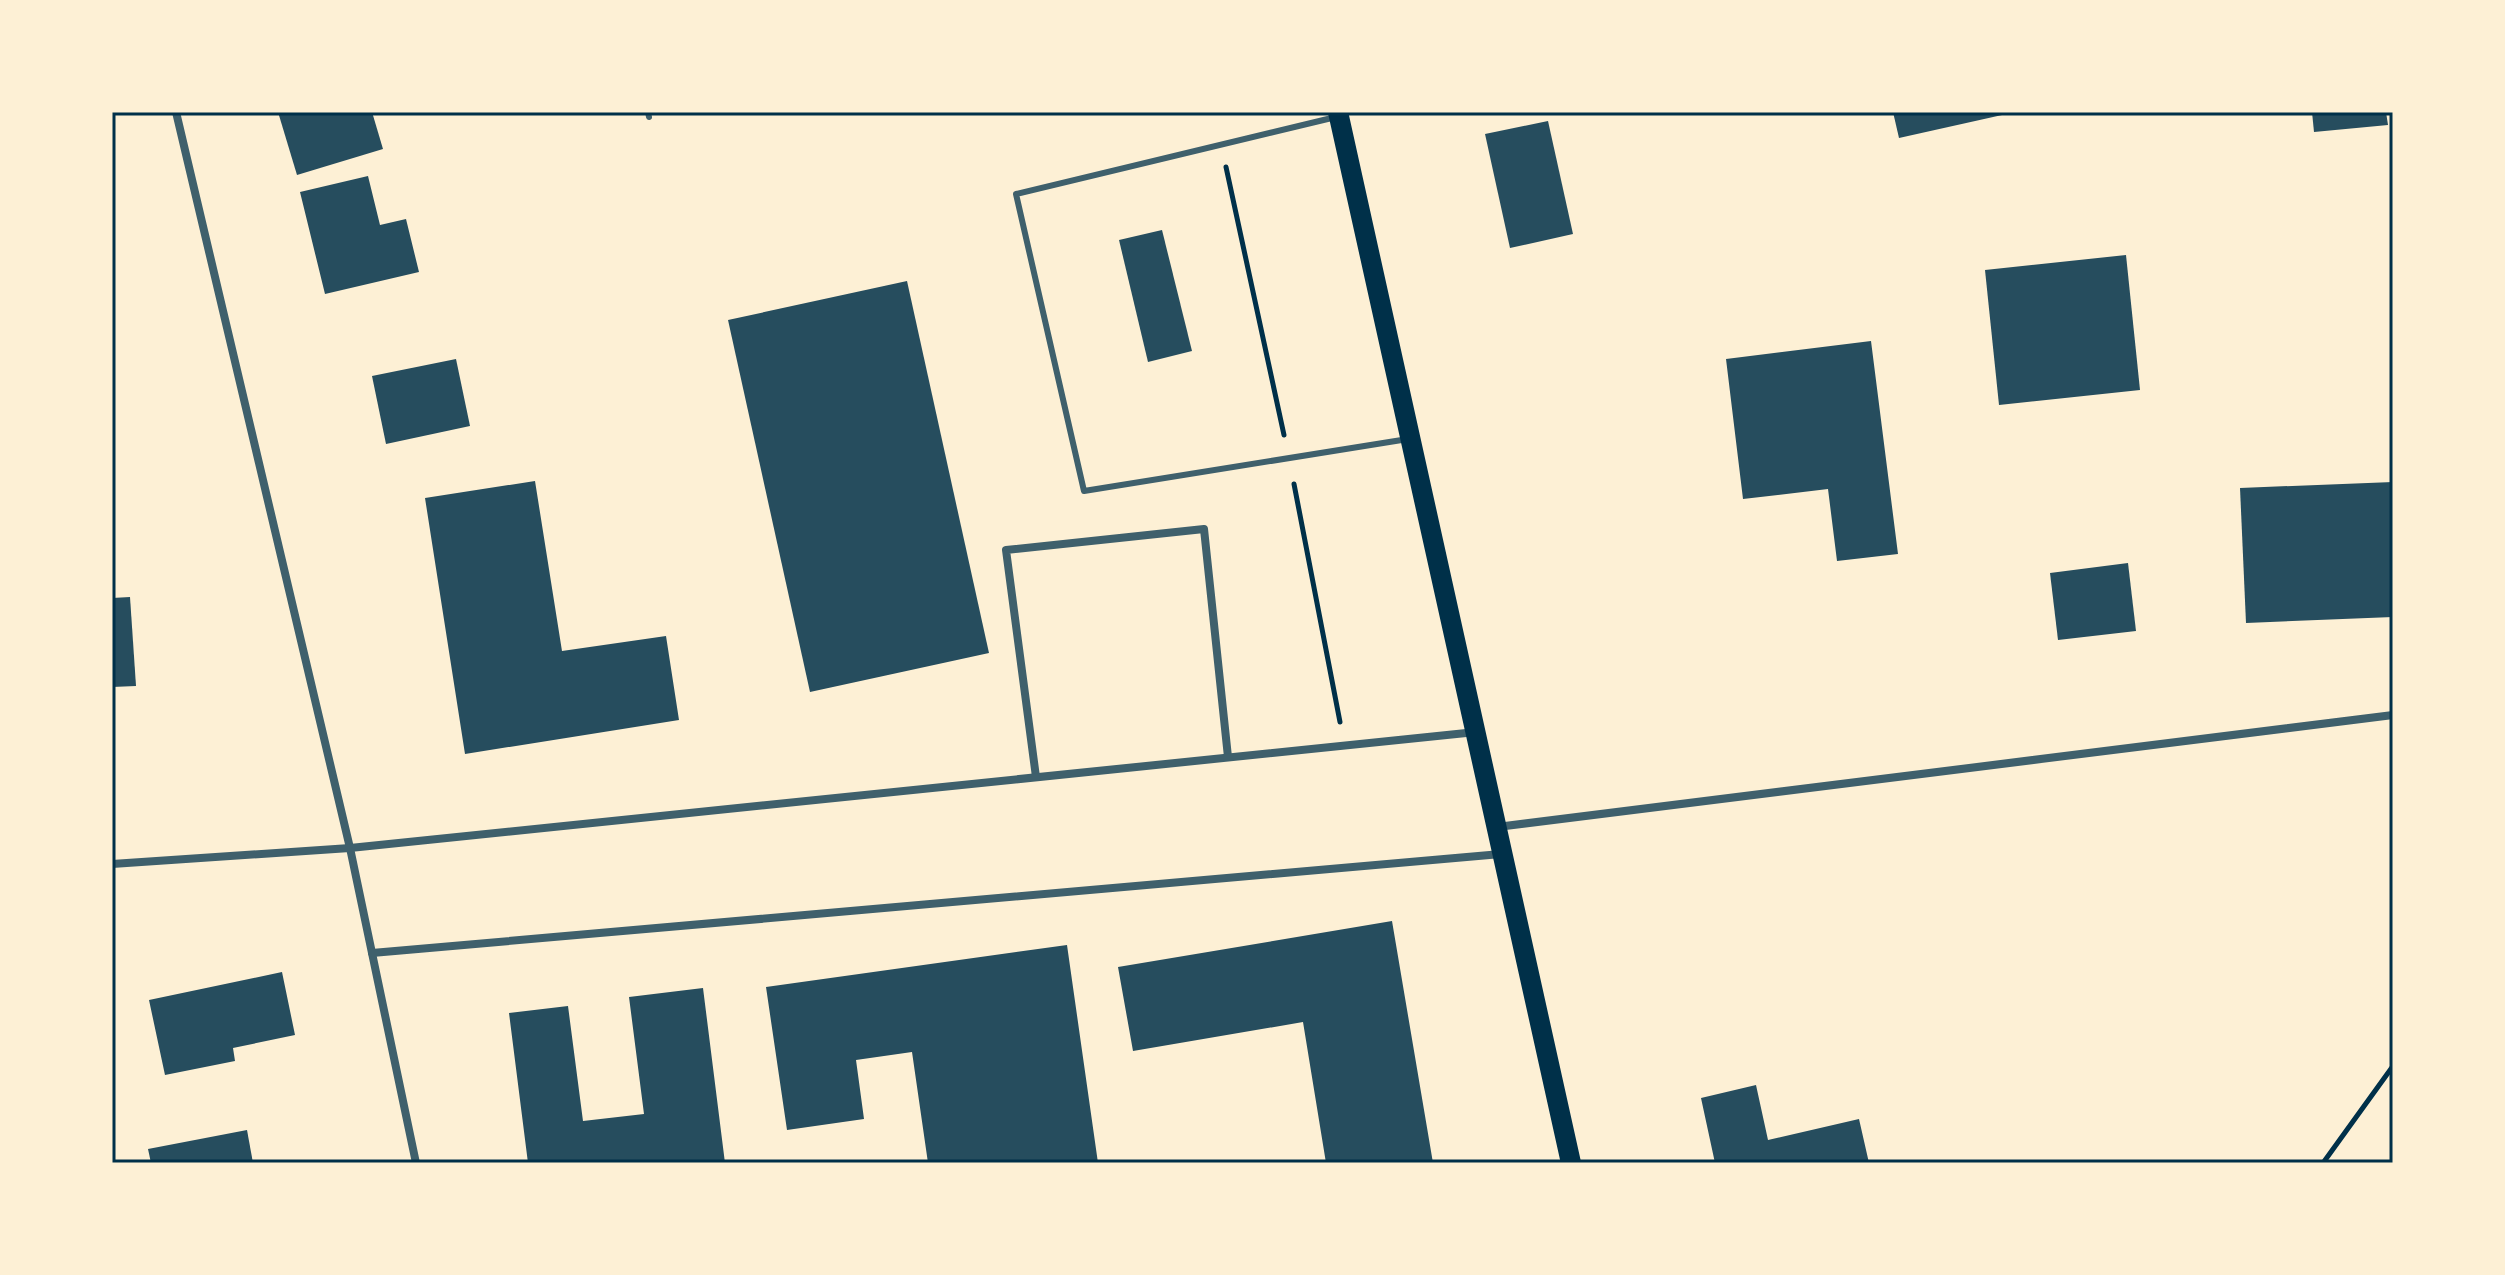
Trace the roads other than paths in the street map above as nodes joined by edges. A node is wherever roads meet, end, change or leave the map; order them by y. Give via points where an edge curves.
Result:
1 (176, 112) edge
2 (1339, 114) edge
3 (1411, 439) junction
4 (2393, 715) edge
5 (1476, 732) junction
6 (1228, 757) junction
7 (1036, 777) junction
8 (1497, 827) junction
9 (350, 848) junction
10 (1501, 854) junction
11 (112, 864) edge
12 (372, 953) junction
13 (416, 1163) edge
14 (1571, 1163) edge

1 - 9 street
2 - 3 main road
2 - 3 lane via 1016,194 1084,491
3 - 5 main road
4 - 8 street
5 - 6 street
5 - 8 main road
6 - 7 street
6 - 7 street via 1204,529 1006,550
7 - 9 street
8 - 10 main road
9 - 11 street
9 - 12 street
10 - 12 street
10 - 14 main road
12 - 13 street

